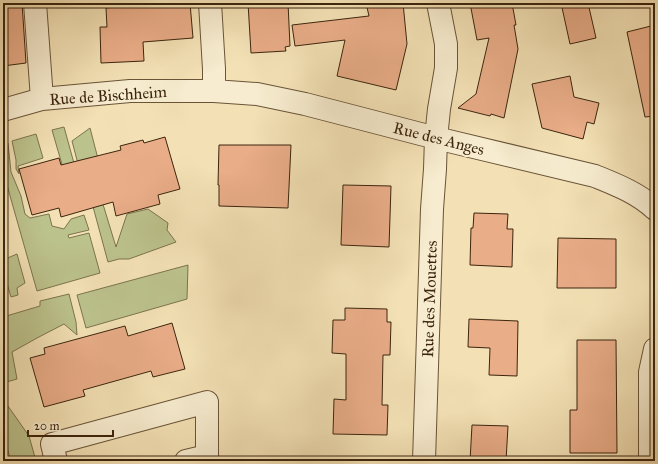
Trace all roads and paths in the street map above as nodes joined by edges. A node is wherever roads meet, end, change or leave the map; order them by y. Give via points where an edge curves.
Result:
1 (35, 3) edge
2 (210, 3) edge
3 (438, 3) edge
4 (214, 91) junction
5 (42, 99) junction
6 (3, 110) edge
7 (436, 138) junction
8 (655, 209) edge
9 (655, 349) edge
10 (56, 461) edge
11 (186, 461) edge
12 (424, 461) edge
13 (650, 461) edge

1 - 5 street
2 - 4 street
3 - 7 street, Rue des Mouettes via 446,44 446,68
4 - 5 street, Rue de Bischheim via 130,91
4 - 7 street, Rue des Anges via 257,94 305,104
5 - 6 street, Rue de Bischheim
7 - 8 street, Rue des Anges via 595,176 636,194
7 - 12 street, Rue des Mouettes
9 - 13 street via 650,372
10 - 11 street via 52,444 206,402 207,456

